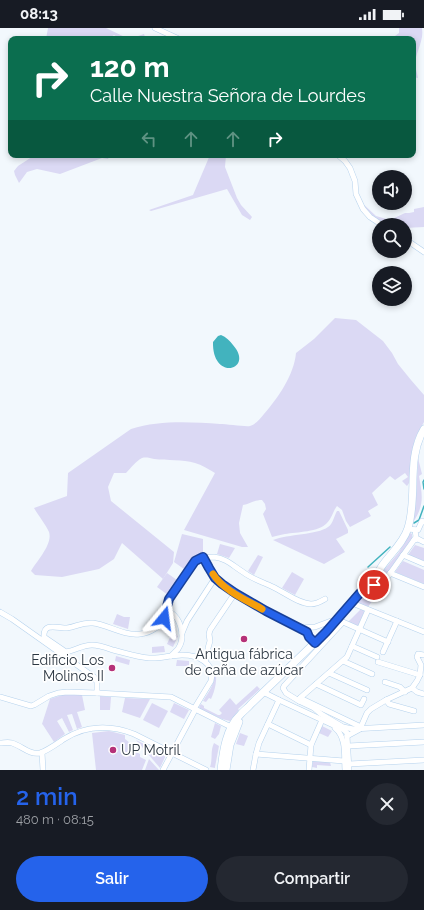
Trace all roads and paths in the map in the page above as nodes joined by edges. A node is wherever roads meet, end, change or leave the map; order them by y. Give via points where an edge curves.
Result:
1 (155, 28) edge
2 (172, 36) edge
3 (342, 158) edge
4 (372, 218) edge
5 (412, 244) edge
6 (424, 252) edge
7 (424, 429) edge
8 (420, 447) edge
9 (424, 522) edge
10 (412, 530) junction
11 (414, 540) junction
12 (424, 542) edge
13 (403, 555) junction
14 (203, 557) junction
15 (214, 557) junction
16 (424, 564) edge
17 (209, 568) junction
18 (388, 575) junction
19 (215, 578) junction
20 (371, 583) junction
21 (424, 587) edge
22 (235, 593) junction
23 (379, 595) dead end
24 (325, 599) dead end
25 (352, 603) junction
26 (166, 610) junction
27 (368, 610) junction
28 (0, 612) edge
29 (178, 620) junction
30 (187, 621) junction
31 (340, 621) junction
32 (397, 621) junction
33 (315, 627) junction
34 (301, 628) junction
35 (359, 629) junction
36 (326, 632) junction
37 (424, 632) edge
38 (182, 633) junction
39 (309, 637) junction
40 (388, 642) junction
41 (315, 643) junction
42 (352, 646) junction
43 (179, 648) junction
44 (308, 650) junction
45 (383, 652) dead end
46 (183, 655) junction
47 (424, 655) edge
48 (172, 656) junction
49 (205, 661) junction
50 (343, 661) junction
51 (421, 671) edge
52 (329, 673) junction
53 (372, 674) dead end
54 (385, 682) dead end
55 (316, 684) junction
56 (412, 688) junction
57 (367, 690) dead end
58 (263, 692) junction
59 (405, 692) junction
60 (97, 693) junction
61 (424, 694) edge
62 (0, 697) edge
63 (300, 699) junction
64 (364, 699) dead end
65 (279, 700) junction
66 (386, 700) junction
67 (310, 707) junction
68 (194, 710) junction
69 (245, 710) junction
70 (414, 711) dead end
71 (314, 716) junction
72 (322, 720) junction
73 (268, 724) junction
74 (331, 725) junction
75 (424, 725) edge
76 (231, 728) junction
77 (361, 728) junction
78 (347, 736) junction
79 (424, 742) edge
80 (0, 743) edge
81 (311, 745) junction
82 (348, 746) junction
83 (42, 753) junction
84 (172, 753) junction
85 (256, 754) junction
86 (310, 758) junction
87 (424, 760) edge
88 (347, 762) junction
89 (43, 770) edge
90 (163, 770) edge
91 (206, 770) edge
92 (221, 770) edge
93 (226, 770) edge
94 (253, 770) edge
95 (309, 770) edge
96 (344, 770) edge
97 (349, 770) edge

1 - 2 street
3 - 4 street via 350,168 356,194 363,209
5 - 6 street
7 - 8 main road
8 - 10 main road via 414,470
9 - 10 street via 422,521 418,530
10 - 11 street via 416,537
10 - 20 main road
11 - 12 street
11 - 13 street
13 - 16 street
13 - 18 street
14 - 15 street
14 - 17 street
14 - 26 street via 195,561 169,599
15 - 17 street
15 - 24 street via 232,563 243,572 299,602 310,605
17 - 19 street
18 - 20 street via 382,583
18 - 21 street
19 - 22 street
19 - 30 street
20 - 23 street
20 - 25 main road
22 - 34 street
22 - 49 street via 210,630 208,655
25 - 27 street
25 - 31 main road
26 - 29 street via 174,614
26 - 48 street via 164,618 150,632 126,633 102,625 83,623 68,628 49,627 44,637 66,652 94,645 138,657
27 - 32 street
27 - 35 street
28 - 60 street via 94,677 97,682
29 - 30 street
29 - 38 street
30 - 38 street
31 - 33 street via 331,621
31 - 35 street
31 - 36 main road
31 - 63 street via 284,686 286,693
32 - 37 street
32 - 40 street
33 - 34 street
33 - 36 street
33 - 39 street
34 - 39 street
35 - 40 street
35 - 42 street
36 - 41 main road
38 - 43 street
39 - 41 street
39 - 44 street
40 - 45 street
41 - 44 main road
42 - 50 street
42 - 51 street via 378,660
43 - 46 street
43 - 48 street
44 - 58 main road
46 - 48 street
46 - 49 street
47 - 51 street via 418,654 417,658
49 - 68 street via 210,667 211,681
50 - 52 street
50 - 53 street
51 - 56 street
52 - 55 street
52 - 57 street
54 - 59 street via 400,687
55 - 63 street
55 - 64 street via 362,705
56 - 59 street
56 - 61 street
58 - 65 street
58 - 69 main road
59 - 66 street
60 - 62 street via 67,692 50,696 31,706
60 - 68 street via 171,697
63 - 67 street
63 - 77 street
65 - 71 street
65 - 73 street
66 - 70 street via 389,704
66 - 77 street via 371,709
67 - 71 street via 314,710
67 - 77 street via 343,727
68 - 76 street
68 - 84 street
69 - 76 main road
69 - 93 main road via 230,745
71 - 72 street
72 - 74 street
72 - 81 street
73 - 81 street
73 - 85 street
74 - 78 street via 344,730
74 - 88 street via 342,736
75 - 77 street
76 - 92 main road via 225,743
77 - 78 street
78 - 82 street
79 - 82 street
80 - 83 street via 13,743 33,753
81 - 86 street
82 - 88 street
83 - 84 street via 69,736 101,727 125,730
83 - 89 street
84 - 90 street
84 - 91 street
85 - 86 street
85 - 94 street
86 - 88 street
86 - 95 street
87 - 88 street
88 - 96 street
88 - 97 street

